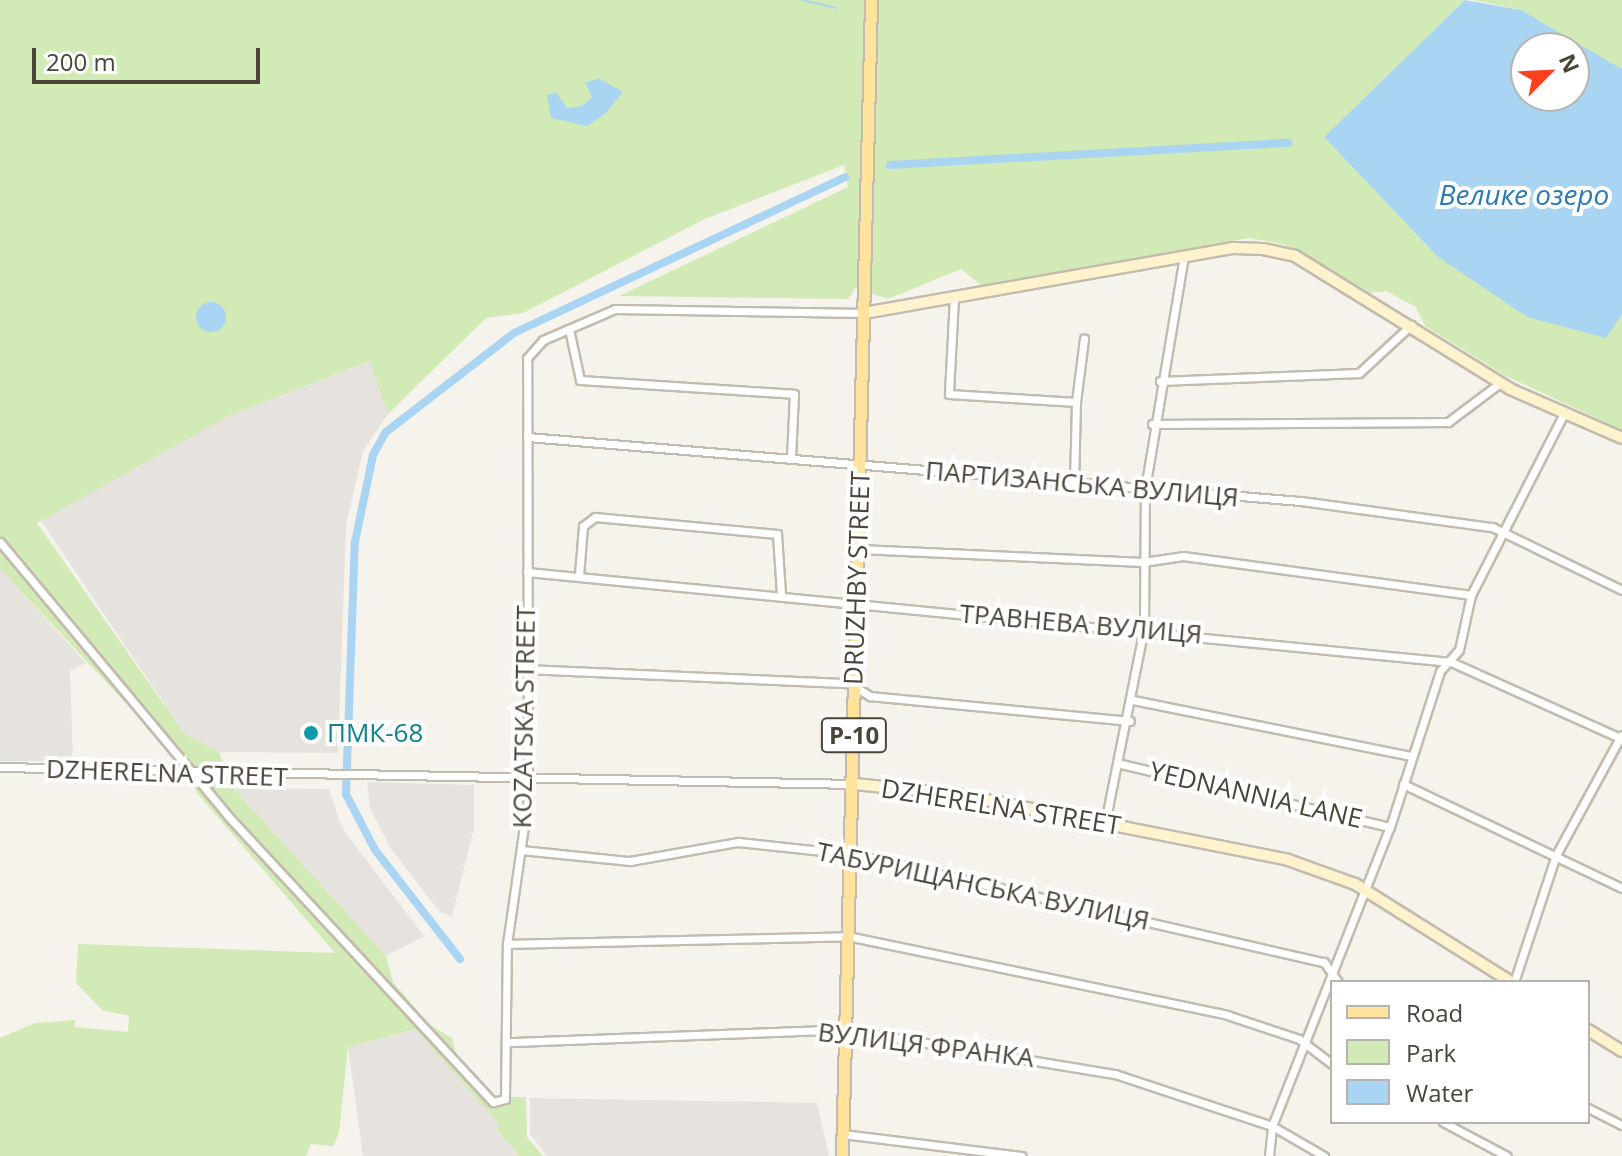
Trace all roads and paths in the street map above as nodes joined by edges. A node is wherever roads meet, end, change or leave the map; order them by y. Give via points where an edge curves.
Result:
1 (871, 0) edge
2 (1184, 257) junction
3 (954, 297) junction
4 (864, 313) junction
5 (1411, 325) junction
6 (569, 329) junction
7 (1084, 339) dead end
8 (1160, 381) junction
9 (1500, 383) junction
10 (1076, 402) junction
11 (1564, 413) junction
12 (1152, 424) junction
13 (527, 437) junction
14 (1622, 438) edge
15 (791, 458) junction
16 (860, 466) junction
17 (1074, 483) junction
18 (1145, 489) junction
19 (1501, 530) junction
20 (0, 542) edge
21 (859, 549) junction
22 (1143, 562) junction
23 (527, 572) junction
24 (579, 575) junction
25 (1622, 590) edge
26 (781, 595) junction
27 (1471, 595) junction
28 (858, 607) junction
29 (1144, 627) junction
30 (1451, 662) junction
31 (525, 669) junction
32 (854, 686) junction
33 (1133, 700) junction
34 (1130, 721) junction
35 (1621, 737) edge
36 (1410, 756) junction
37 (1121, 764) junction
38 (0, 767) edge
39 (201, 775) junction
40 (527, 781) junction
41 (854, 784) junction
42 (1403, 784) junction
43 (1105, 823) junction
44 (1390, 827) junction
45 (521, 850) junction
46 (851, 854) junction
47 (1556, 855) junction
48 (1622, 888) edge
49 (1365, 892) junction
50 (847, 936) junction
51 (507, 944) junction
52 (1330, 969) junction
53 (1337, 980) edge
54 (1510, 980) edge
55 (1514, 980) edge
56 (842, 1029) junction
57 (1590, 1031) edge
58 (511, 1042) junction
59 (1307, 1051) junction
60 (1622, 1051) edge
61 (1330, 1063) edge
62 (1590, 1109) edge
63 (1447, 1124) edge
64 (1622, 1125) edge
65 (1272, 1126) junction
66 (839, 1134) junction
67 (842, 1156) edge
68 (1022, 1156) edge
69 (1269, 1156) edge
70 (1324, 1156) edge
71 (1507, 1156) edge

1 - 4 main road, DRUZHBY STREET / Р-10
2 - 3 main road
2 - 5 main road via 1233,248 1295,256
2 - 8 street
3 - 4 main road
3 - 10 street via 949,394
4 - 6 street via 615,309
4 - 16 main road, DRUZHBY STREET / Р-10
5 - 8 street via 1359,373
5 - 9 main road
6 - 13 street, KOZATSKA STREET via 543,340 527,358
6 - 15 street via 580,380 794,394
7 - 10 street
8 - 12 street
9 - 11 main road
9 - 12 street via 1448,422
10 - 17 street
11 - 14 main road
11 - 19 street
12 - 18 street
13 - 15 street, ПАРТИЗАНСЬКА ВУЛИЦЯ
13 - 23 street, KOZATSKA STREET
15 - 16 street, ПАРТИЗАНСЬКА ВУЛИЦЯ
16 - 17 street, ПАРТИЗАНСЬКА ВУЛИЦЯ
16 - 21 main road, DRUZHBY STREET / Р-10
17 - 18 street, ПАРТИЗАНСЬКА ВУЛИЦЯ
18 - 19 street, ПАРТИЗАНСЬКА ВУЛИЦЯ via 1301,501
18 - 22 street
19 - 25 street, ПАРТИЗАНСЬКА ВУЛИЦЯ
19 - 27 street
20 - 39 street
21 - 22 street
21 - 28 main road, DRUZHBY STREET / Р-10
22 - 27 street via 1183,556
22 - 29 street
23 - 24 street, ТРАВНЕВА ВУЛИЦЯ
23 - 31 street, KOZATSKA STREET
24 - 26 street, ТРАВНЕВА ВУЛИЦЯ
24 - 26 street via 583,526 595,517 761,533 779,538
26 - 28 street, ТРАВНЕВА ВУЛИЦЯ
27 - 30 street
28 - 29 street, ТРАВНЕВА ВУЛИЦЯ
28 - 32 main road, DRUZHBY STREET / Р-10
29 - 30 street, ТРАВНЕВА ВУЛИЦЯ
29 - 33 street
30 - 35 street, ТРАВНЕВА ВУЛИЦЯ
30 - 36 street via 1440,671
31 - 32 street
31 - 40 street, KOZATSKA STREET
32 - 34 street via 870,696
32 - 41 main road, DRUZHBY STREET / Р-10
33 - 34 street
33 - 36 street
34 - 37 street
35 - 47 street, ТРАВНЕВА ВУЛИЦЯ
36 - 42 street
37 - 43 street
37 - 44 street, YEDNANNIA LANE
38 - 39 street, DZHERELNA STREET
39 - 40 street, DZHERELNA STREET
39 - 58 street, KOZATSKA STREET via 228,816 485,1101 505,1099
40 - 41 street, DZHERELNA STREET via 645,776
40 - 45 street, KOZATSKA STREET
41 - 43 main road, DZHERELNA STREET
41 - 46 main road, DRUZHBY STREET / Р-10
42 - 44 street
42 - 47 street
43 - 49 main road, DZHERELNA STREET via 1288,860
44 - 49 street
45 - 46 street, ТАБУРИЩАНСЬКА ВУЛИЦЯ via 630,861 738,842
45 - 51 street, KOZATSKA STREET
46 - 50 main road, DRUZHBY STREET / Р-10
46 - 52 street, ТАБУРИЩАНСЬКА ВУЛИЦЯ via 1294,955
47 - 48 street
47 - 55 street, ТРАВНЕВА ВУЛИЦЯ
49 - 52 street
49 - 54 main road, DZHERELNA STREET
50 - 51 street
50 - 56 main road, DRUZHBY STREET / Р-10
50 - 59 street via 1227,1015 1299,1039
51 - 58 street, KOZATSKA STREET
52 - 53 street
52 - 59 street
56 - 58 street, ВУЛИЦЯ ФРАНКА
56 - 65 street, ВУЛИЦЯ ФРАНКА via 1082,1066
56 - 66 main road, DRUZHBY STREET / Р-10
57 - 60 main road
59 - 61 street
59 - 65 street
62 - 64 street
63 - 71 street
65 - 69 street
65 - 70 street, ВУЛИЦЯ ФРАНКА
66 - 67 main road, DRUZHBY STREET / Р-10
66 - 68 street

